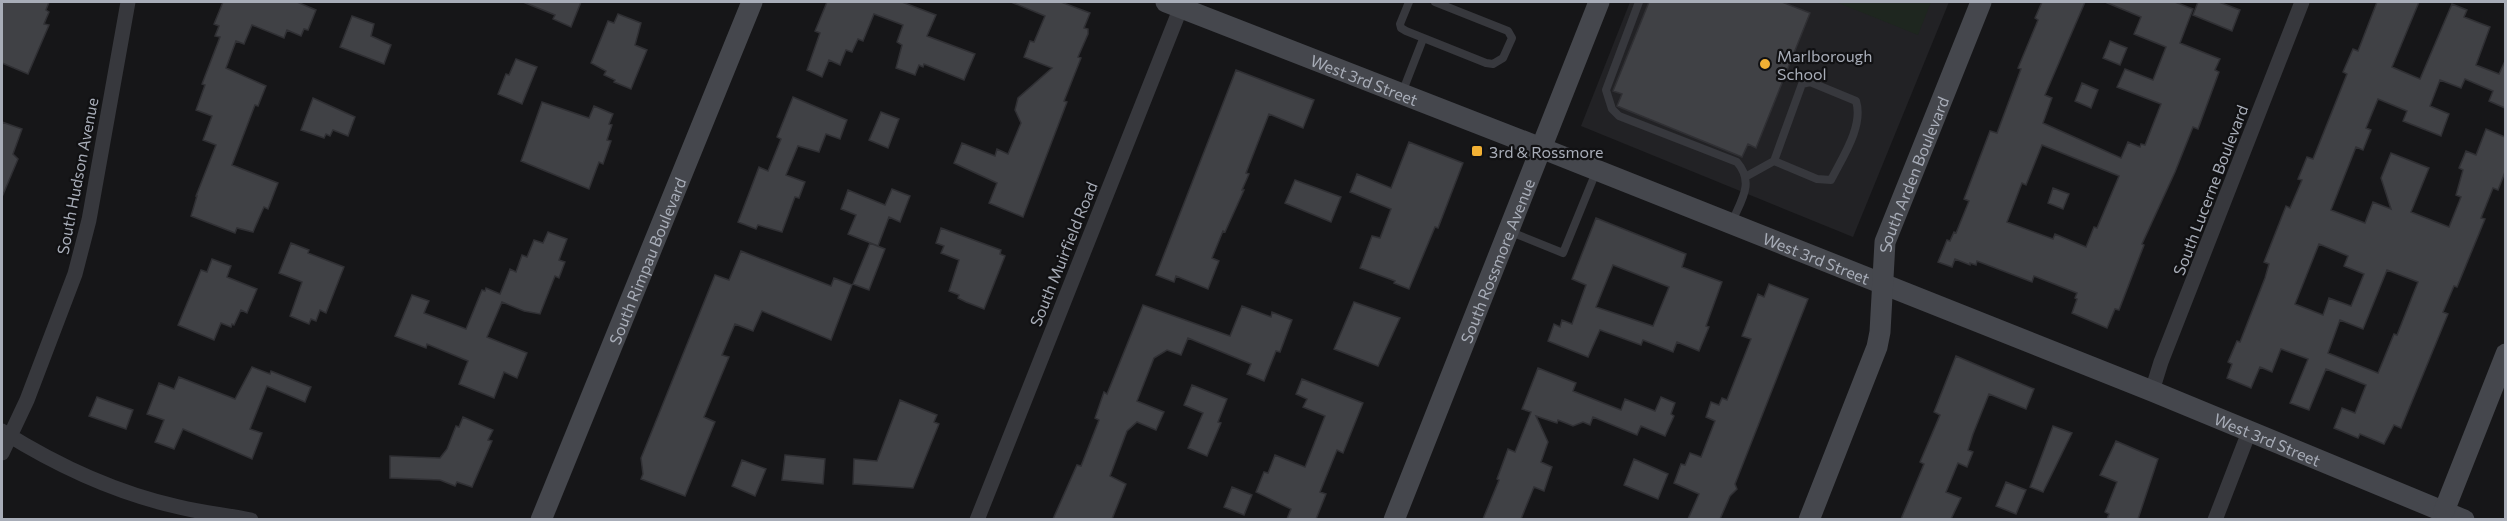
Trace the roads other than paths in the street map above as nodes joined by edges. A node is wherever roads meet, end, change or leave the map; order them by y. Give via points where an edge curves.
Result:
1 (128, 2) edge
2 (752, 2) edge
3 (1409, 2) edge
4 (1435, 2) edge
5 (1599, 2) edge
6 (1639, 2) edge
7 (1981, 2) edge
8 (2302, 2) edge
9 (1177, 4) edge
10 (1423, 39) junction
11 (1402, 94) junction
12 (1541, 148) junction
13 (1774, 161) junction
14 (1597, 170) junction
15 (1747, 176) junction
16 (1731, 224) junction
17 (1509, 231) junction
18 (1883, 285) junction
19 (2505, 354) edge
20 (2152, 391) junction
21 (2249, 432) junction
22 (6, 434) edge
23 (2, 453) edge
24 (2444, 511) junction
25 (251, 519) edge
26 (541, 519) edge
27 (977, 519) edge
28 (1394, 519) edge
29 (1809, 519) edge
30 (2215, 519) edge
31 (2464, 519) edge

1 - 22 street, South Hudson Avenue via 89,220 75,274 27,400
2 - 26 main road, South Rimpau Boulevard
3 - 10 lane via 1401,28
4 - 10 lane via 1508,31 1511,45 1493,64
5 - 12 main road, South Rossmore Avenue
6 - 15 lane via 1606,90 1612,109 1618,116 1737,162
7 - 18 main road, South Arden Boulevard via 1885,242
8 - 20 street, South Lucerne Boulevard
9 - 11 main road, West 3rd Street
9 - 27 street, South Muirfield Road
10 - 11 lane
11 - 12 main road, West 3rd Street
12 - 14 main road, West 3rd Street
12 - 17 main road, South Rossmore Avenue
13 - 13 lane via 1817,179 1831,180 1849,145 1859,111 1856,101 1810,82 1802,84
13 - 15 lane
14 - 16 main road, West 3rd Street
14 - 17 lane via 1563,253
15 - 16 lane
16 - 18 main road, West 3rd Street
17 - 28 main road, South Rossmore Avenue
18 - 20 main road, West 3rd Street
18 - 29 main road, South Arden Boulevard via 1877,347
19 - 24 main road
20 - 21 main road, West 3rd Street
21 - 24 main road, West 3rd Street
21 - 30 street
22 - 23 street, South Hudson Avenue
22 - 25 street via 120,491 179,507
24 - 31 main road, West 3rd Street

